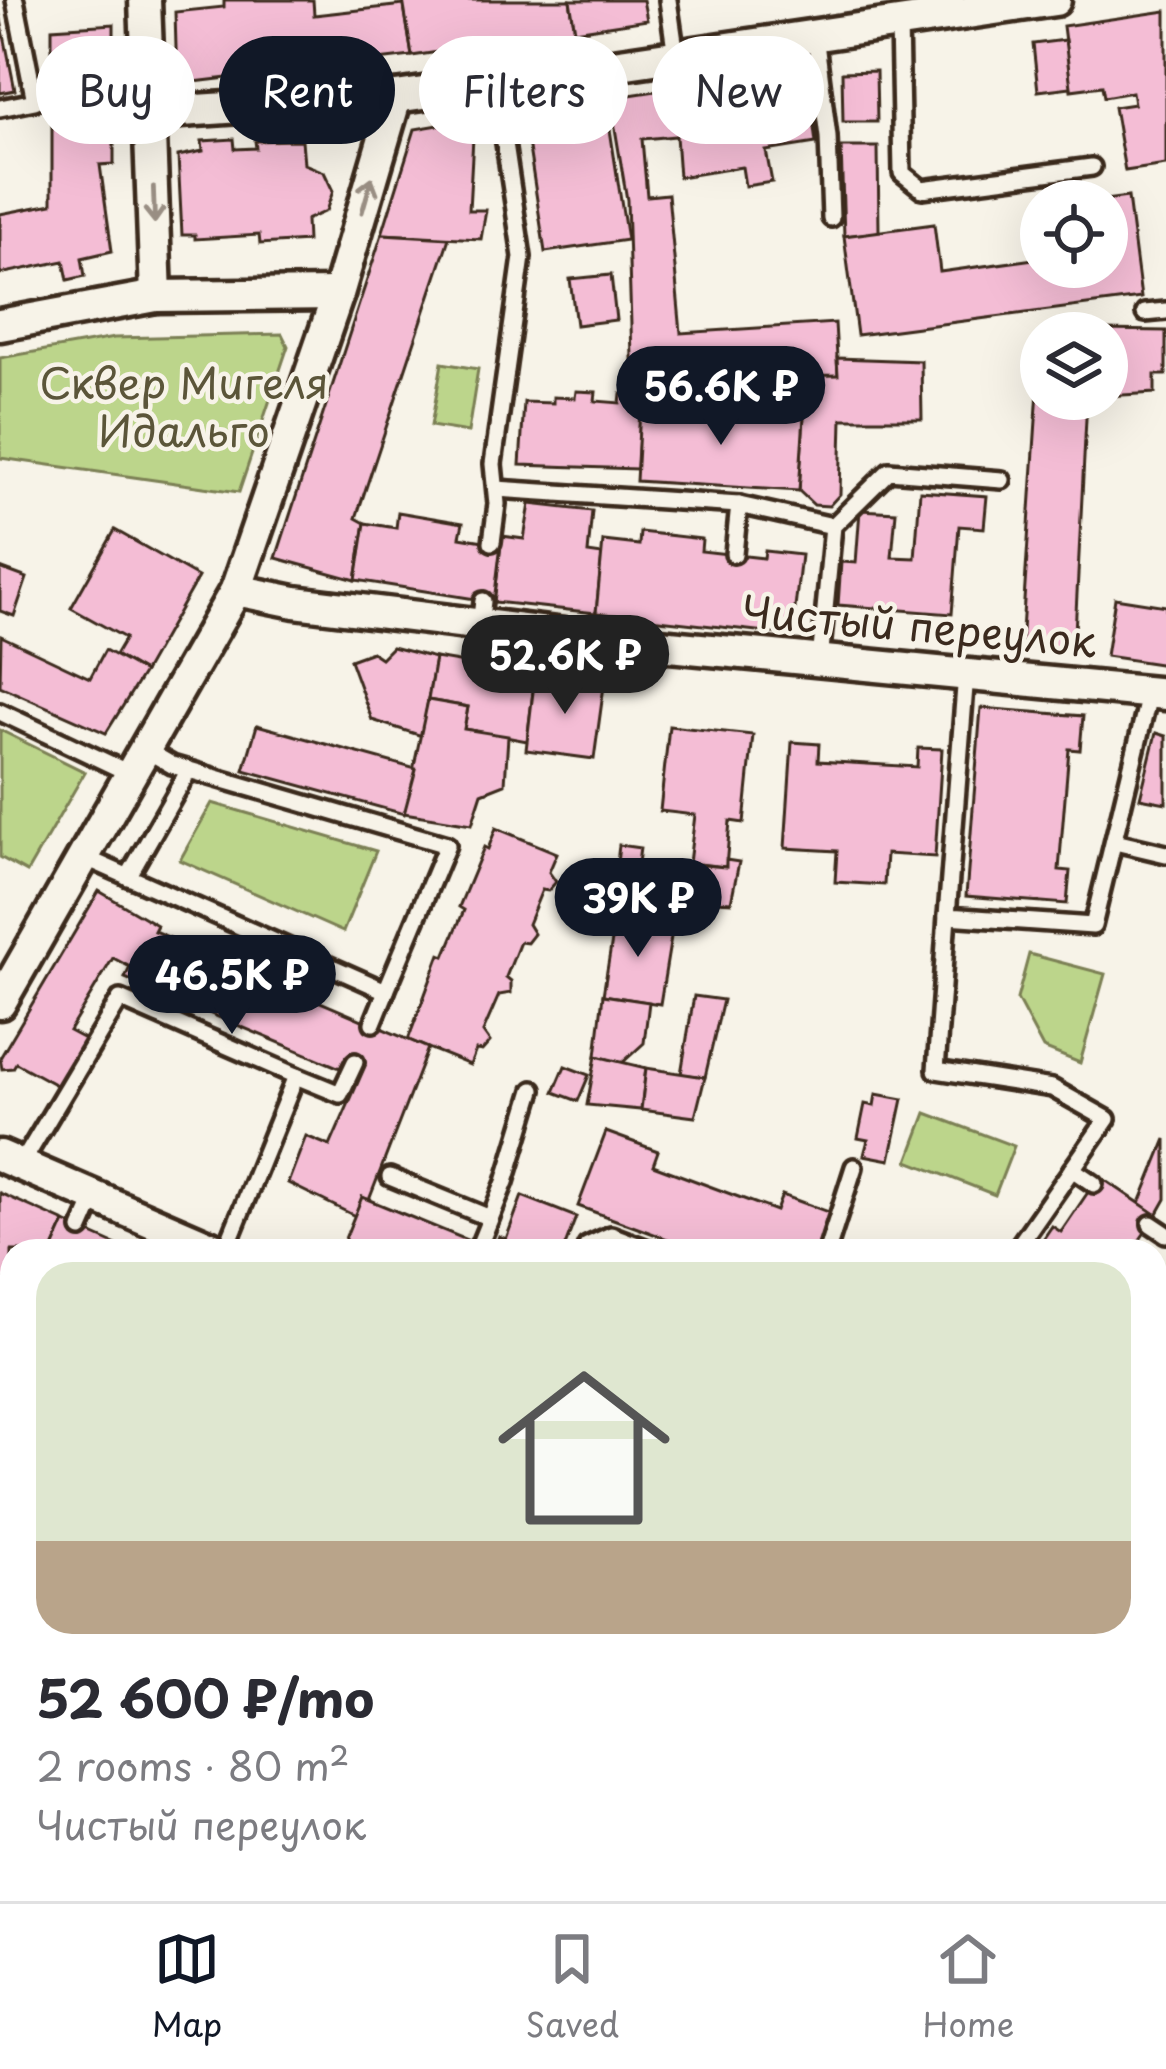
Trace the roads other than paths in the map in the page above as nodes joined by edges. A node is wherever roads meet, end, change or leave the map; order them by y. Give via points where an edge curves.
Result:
1 (15, 0) edge
2 (145, 0) edge
3 (668, 0) edge
4 (1055, 0) edge
5 (897, 15) edge
6 (815, 35) junction
7 (147, 36) edge
8 (673, 36) edge
9 (808, 36) edge
10 (419, 94) edge
11 (395, 97) edge
12 (0, 108) edge
13 (153, 144) edge
14 (381, 144) edge
15 (505, 144) edge
16 (1092, 167) dead end
17 (831, 218) dead end
18 (338, 294) junction
19 (156, 296) junction
20 (1166, 310) edge
21 (1144, 313) dead end
22 (0, 325) edge
23 (1002, 480) dead end
24 (496, 488) junction
25 (739, 506) junction
26 (833, 526) junction
27 (493, 542) dead end
28 (734, 554) dead end
29 (236, 590) junction
30 (820, 661) junction
31 (966, 674) junction
32 (1158, 692) edge
33 (0, 712) edge
34 (139, 762) junction
35 (189, 770) junction
36 (1114, 842) junction
37 (1166, 854) edge
38 (84, 857) junction
39 (128, 877) junction
40 (947, 916) junction
41 (386, 991) junction
42 (0, 1003) edge
43 (373, 1023) dead end
44 (355, 1062) dead end
45 (296, 1076) junction
46 (533, 1090) dead end
47 (10, 1160) edge
48 (854, 1167) dead end
49 (1072, 1169) junction
50 (390, 1177) dead end
51 (1094, 1184) dead end
52 (95, 1197) junction
53 (490, 1218) junction
54 (1151, 1224) dead end
55 (81, 1229) dead end
56 (1166, 1234) edge
57 (194, 1239) edge
58 (227, 1239) edge
59 (482, 1239) edge
60 (831, 1239) edge
61 (1023, 1239) edge

1 - 12 lane via 34,101
2 - 7 street
3 - 8 lane
4 - 5 street
5 - 6 street
5 - 16 lane via 902,173 922,189
6 - 9 street
6 - 17 lane
10 - 11 street
13 -> 19 street
18 -> 14 street
15 - 24 lane via 522,257
18 - 19 street
18 - 29 street
19 - 22 street
20 - 21 lane
23 - 26 lane via 889,471
24 - 25 lane
24 - 27 lane
25 - 26 lane
25 - 28 lane
26 - 30 lane
29 - 30 street, Чистый переулок via 724,641
29 - 34 street
30 - 31 street, Чистый переулок
31 - 32 street, Чистый переулок
31 - 40 lane
32 - 36 lane
33 - 34 lane
34 - 35 lane
34 - 38 street
35 - 39 lane
35 - 41 lane via 447,845
36 - 37 lane
36 - 40 lane via 1093,926
38 - 39 lane
38 - 42 street
39 - 41 lane
40 - 49 lane via 936,1070 1052,1088 1107,1119
41 - 43 lane
44 - 45 lane via 340,1094
45 - 47 lane via 120,1000
45 - 58 lane
46 - 53 lane
47 - 52 street
48 - 60 lane
49 - 51 lane
49 - 61 lane
50 - 53 lane
52 - 55 lane
52 - 57 street
53 - 59 lane
54 - 56 lane

